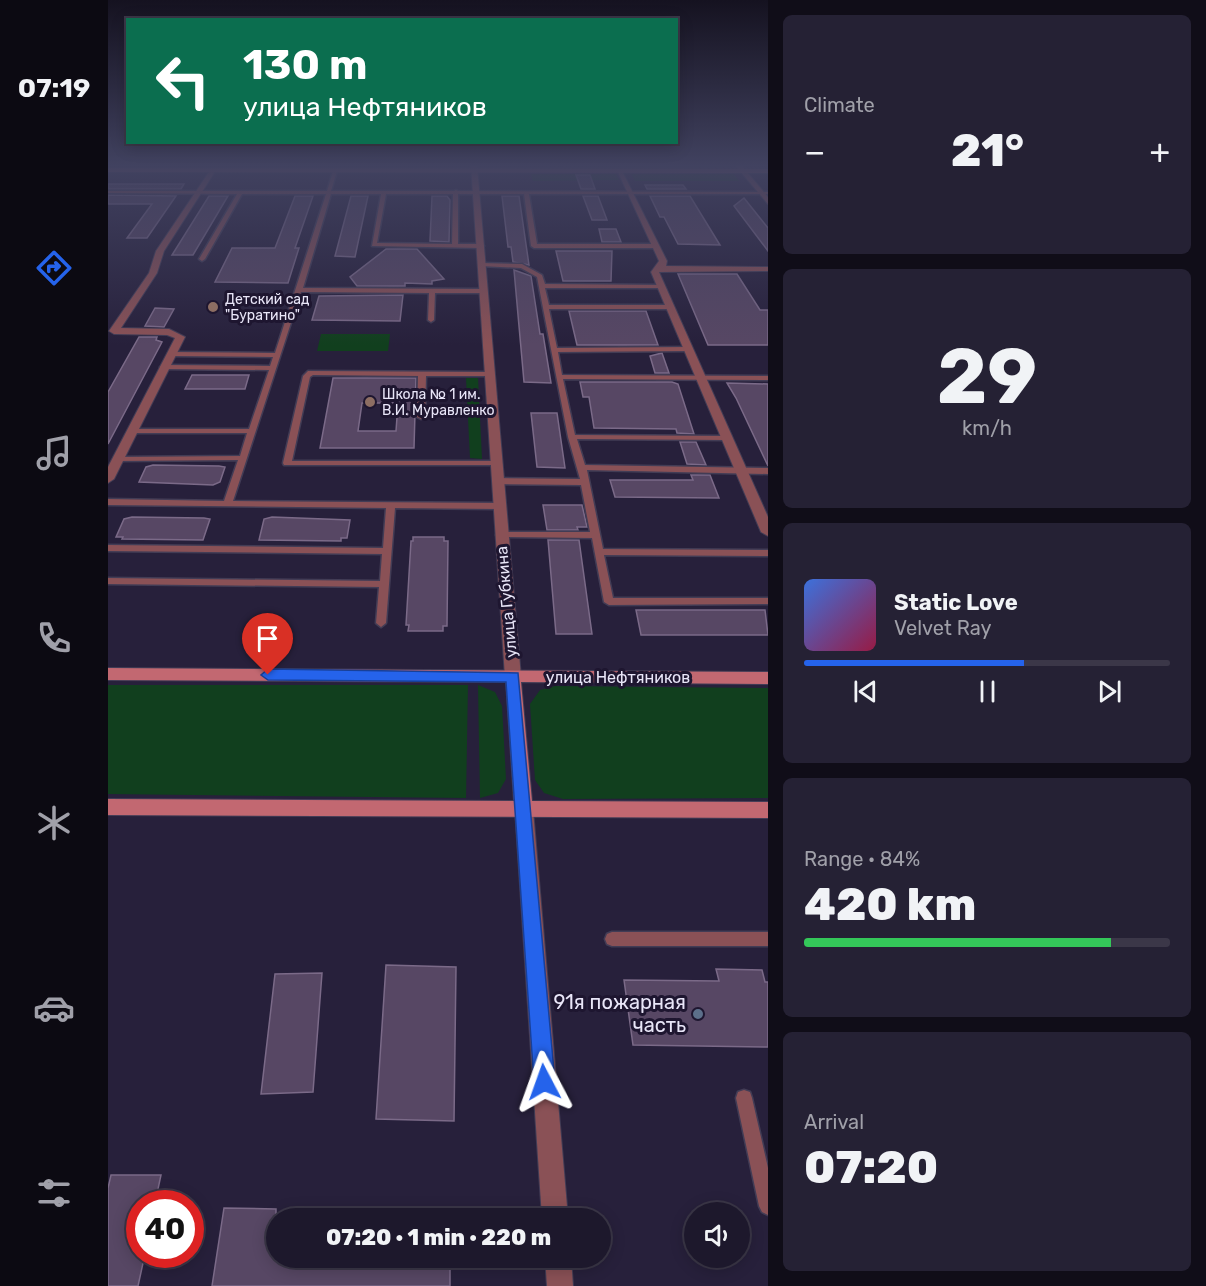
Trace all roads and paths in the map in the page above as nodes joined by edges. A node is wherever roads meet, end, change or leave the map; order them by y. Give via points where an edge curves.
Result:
1 (178, 225) edge
2 (221, 225) edge
3 (320, 225) edge
4 (378, 225) edge
5 (455, 225) edge
6 (479, 225) edge
7 (531, 225) edge
8 (644, 225) edge
9 (454, 246) junction
10 (481, 246) junction
11 (654, 246) junction
12 (202, 259) dead end
13 (482, 265) junction
14 (657, 268) junction
15 (768, 269) edge
16 (542, 286) junction
17 (661, 286) junction
18 (299, 290) junction
19 (432, 291) junction
20 (483, 291) junction
21 (547, 307) junction
22 (670, 307) junction
23 (431, 320) dead end
24 (111, 331) edge
25 (688, 349) junction
26 (555, 350) junction
27 (171, 354) junction
28 (277, 355) junction
29 (164, 367) junction
30 (273, 368) junction
31 (422, 374) junction
32 (489, 374) junction
33 (559, 377) junction
34 (701, 377) junction
35 (768, 378) edge
36 (421, 417) dead end
37 (132, 431) junction
38 (252, 431) junction
39 (572, 437) junction
40 (727, 438) junction
41 (243, 458) junction
42 (118, 459) junction
43 (495, 463) junction
44 (582, 466) junction
45 (741, 470) junction
46 (768, 471) edge
47 (108, 479) edge
48 (497, 481) junction
49 (585, 482) junction
50 (108, 502) edge
51 (228, 503) junction
52 (391, 505) junction
53 (498, 506) junction
54 (768, 532) edge
55 (595, 535) junction
56 (501, 536) junction
57 (108, 548) edge
58 (387, 551) junction
59 (599, 552) junction
60 (768, 553) edge
61 (108, 581) edge
62 (384, 584) junction
63 (768, 601) edge
64 (381, 623) dead end
65 (108, 674) edge
66 (513, 677) junction
67 (768, 678) edge
68 (108, 807) edge
69 (524, 810) junction
70 (768, 810) edge
71 (612, 939) dead end
72 (768, 939) edge
73 (744, 1098) dead end
74 (768, 1206) edge
75 (554, 1208) edge
76 (559, 1268) edge
77 (560, 1286) edge

1 - 24 street via 160,251 153,273
2 - 12 lane
3 - 18 lane
4 - 9 lane via 374,245
5 - 9 lane
6 - 10 street, улица Губкина
7 - 11 lane via 534,246
8 - 11 street
9 - 10 lane
10 - 13 street, улица Губкина
11 - 14 street via 663,261
13 - 16 lane via 525,267 538,273
13 - 20 street, улица Губкина
14 - 15 street
14 - 17 street
16 - 17 lane
16 - 21 lane
17 - 22 street
18 - 19 lane
18 - 28 lane
19 - 20 lane
19 - 23 lane
20 - 32 street, улица Губкина
21 - 22 lane
21 - 26 lane
22 - 25 street
24 - 27 street via 175,332 180,337
25 - 26 lane
25 - 34 street
26 - 33 lane
27 - 28 lane
27 - 29 street
28 - 30 lane
29 - 30 lane
29 - 37 street
30 - 38 lane
31 - 32 lane
31 - 36 lane
31 - 43 lane via 307,376 287,463
32 - 43 street, улица Губкина
33 - 34 lane
33 - 39 lane
34 - 35 lane
34 - 40 street
37 - 38 lane
37 - 42 street
38 - 41 lane
39 - 40 lane
39 - 44 lane
40 - 45 street
41 - 42 lane
41 - 51 lane
42 - 47 street
43 - 48 street, улица Губкина
44 - 45 lane
44 - 49 lane
45 - 46 lane
45 - 54 street
48 - 49 lane
48 - 53 street, улица Губкина
49 - 55 lane
50 - 51 lane
51 - 52 lane
52 - 53 lane
52 - 58 lane
53 - 56 street, улица Губкина
55 - 56 lane
55 - 59 lane
56 - 66 street, улица Губкина
57 - 58 lane
58 - 62 lane
59 - 60 lane
59 - 63 lane via 609,602
61 - 62 lane
62 - 64 lane
65 - 66 main road, улица Нефтяников
66 - 67 main road, улица Нефтяников
66 - 69 main road, улица Губкина
68 - 69 main road
69 - 70 main road
69 - 75 street, улица Губкина
71 - 72 lane
73 - 74 lane
76 - 77 street

